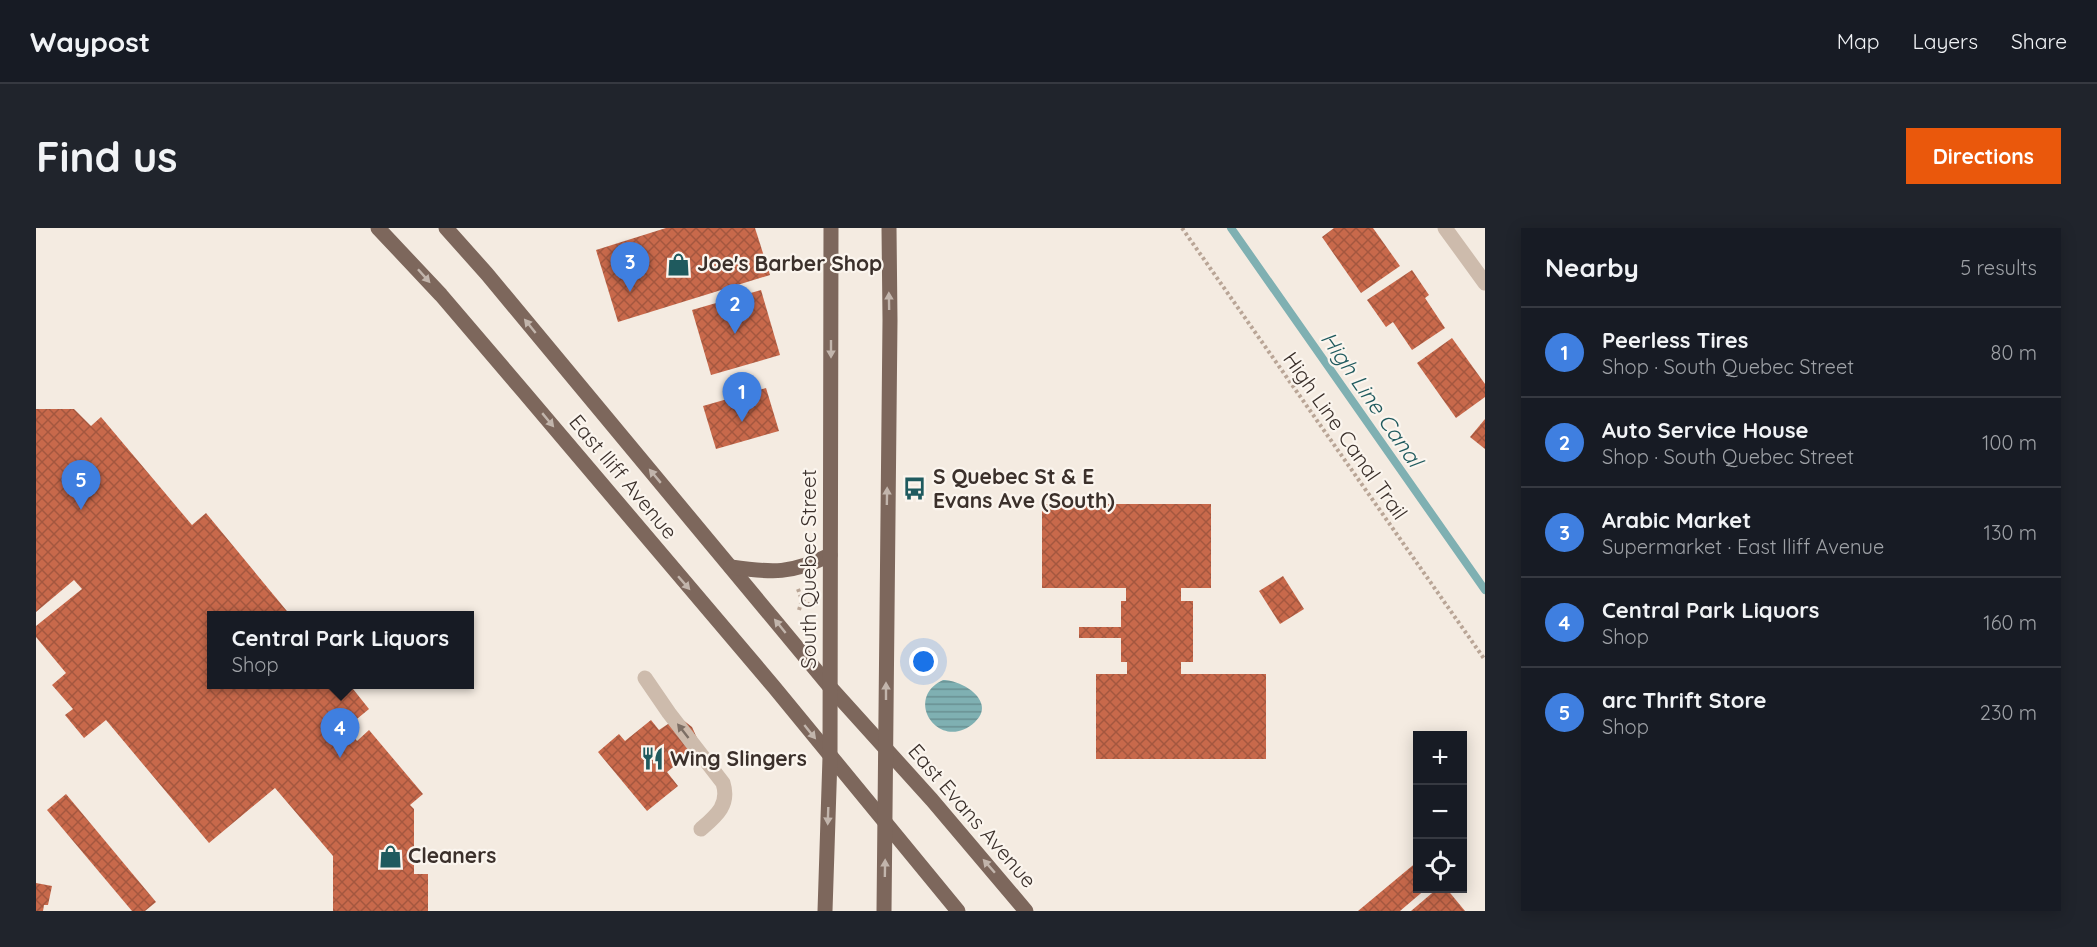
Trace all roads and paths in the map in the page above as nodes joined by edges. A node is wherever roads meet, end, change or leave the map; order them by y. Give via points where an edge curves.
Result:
1 (378, 228) edge
2 (446, 228) edge
3 (831, 228) edge
4 (889, 228) edge
5 (1182, 228) edge
6 (1445, 228) edge
7 (1485, 283) edge
8 (830, 555) junction
9 (731, 567) junction
10 (798, 589) dead end
11 (802, 600) junction
12 (811, 606) dead end
13 (799, 610) dead end
14 (1485, 660) edge
15 (645, 678) dead end
16 (830, 687) junction
17 (886, 749) junction
18 (830, 757) junction
19 (886, 824) junction
20 (701, 829) dead end
21 (825, 911) edge
22 (884, 911) edge
23 (958, 911) edge
24 (1026, 911) edge

1 -> 18 main road, East Iliff Avenue via 495,358
9 -> 2 main road, East Iliff Avenue
3 -> 8 main road, South Quebec Street
17 -> 4 main road
5 - 14 path, High Line Canal Trail
6 - 7 street
8 - 9 main road via 790,571
8 - 16 main road, South Quebec Street
16 -> 9 main road, East Iliff Avenue
10 - 11 path
11 - 12 path
11 - 13 path
20 -> 15 street via 723,805 723,783
16 - 17 main road, East Iliff Avenue
16 - 18 main road, South Quebec Street
17 - 19 main road
24 -> 17 main road, East Evans Avenue
18 - 19 main road
18 -> 21 main road, South Quebec Street
22 -> 19 main road
19 - 23 main road

